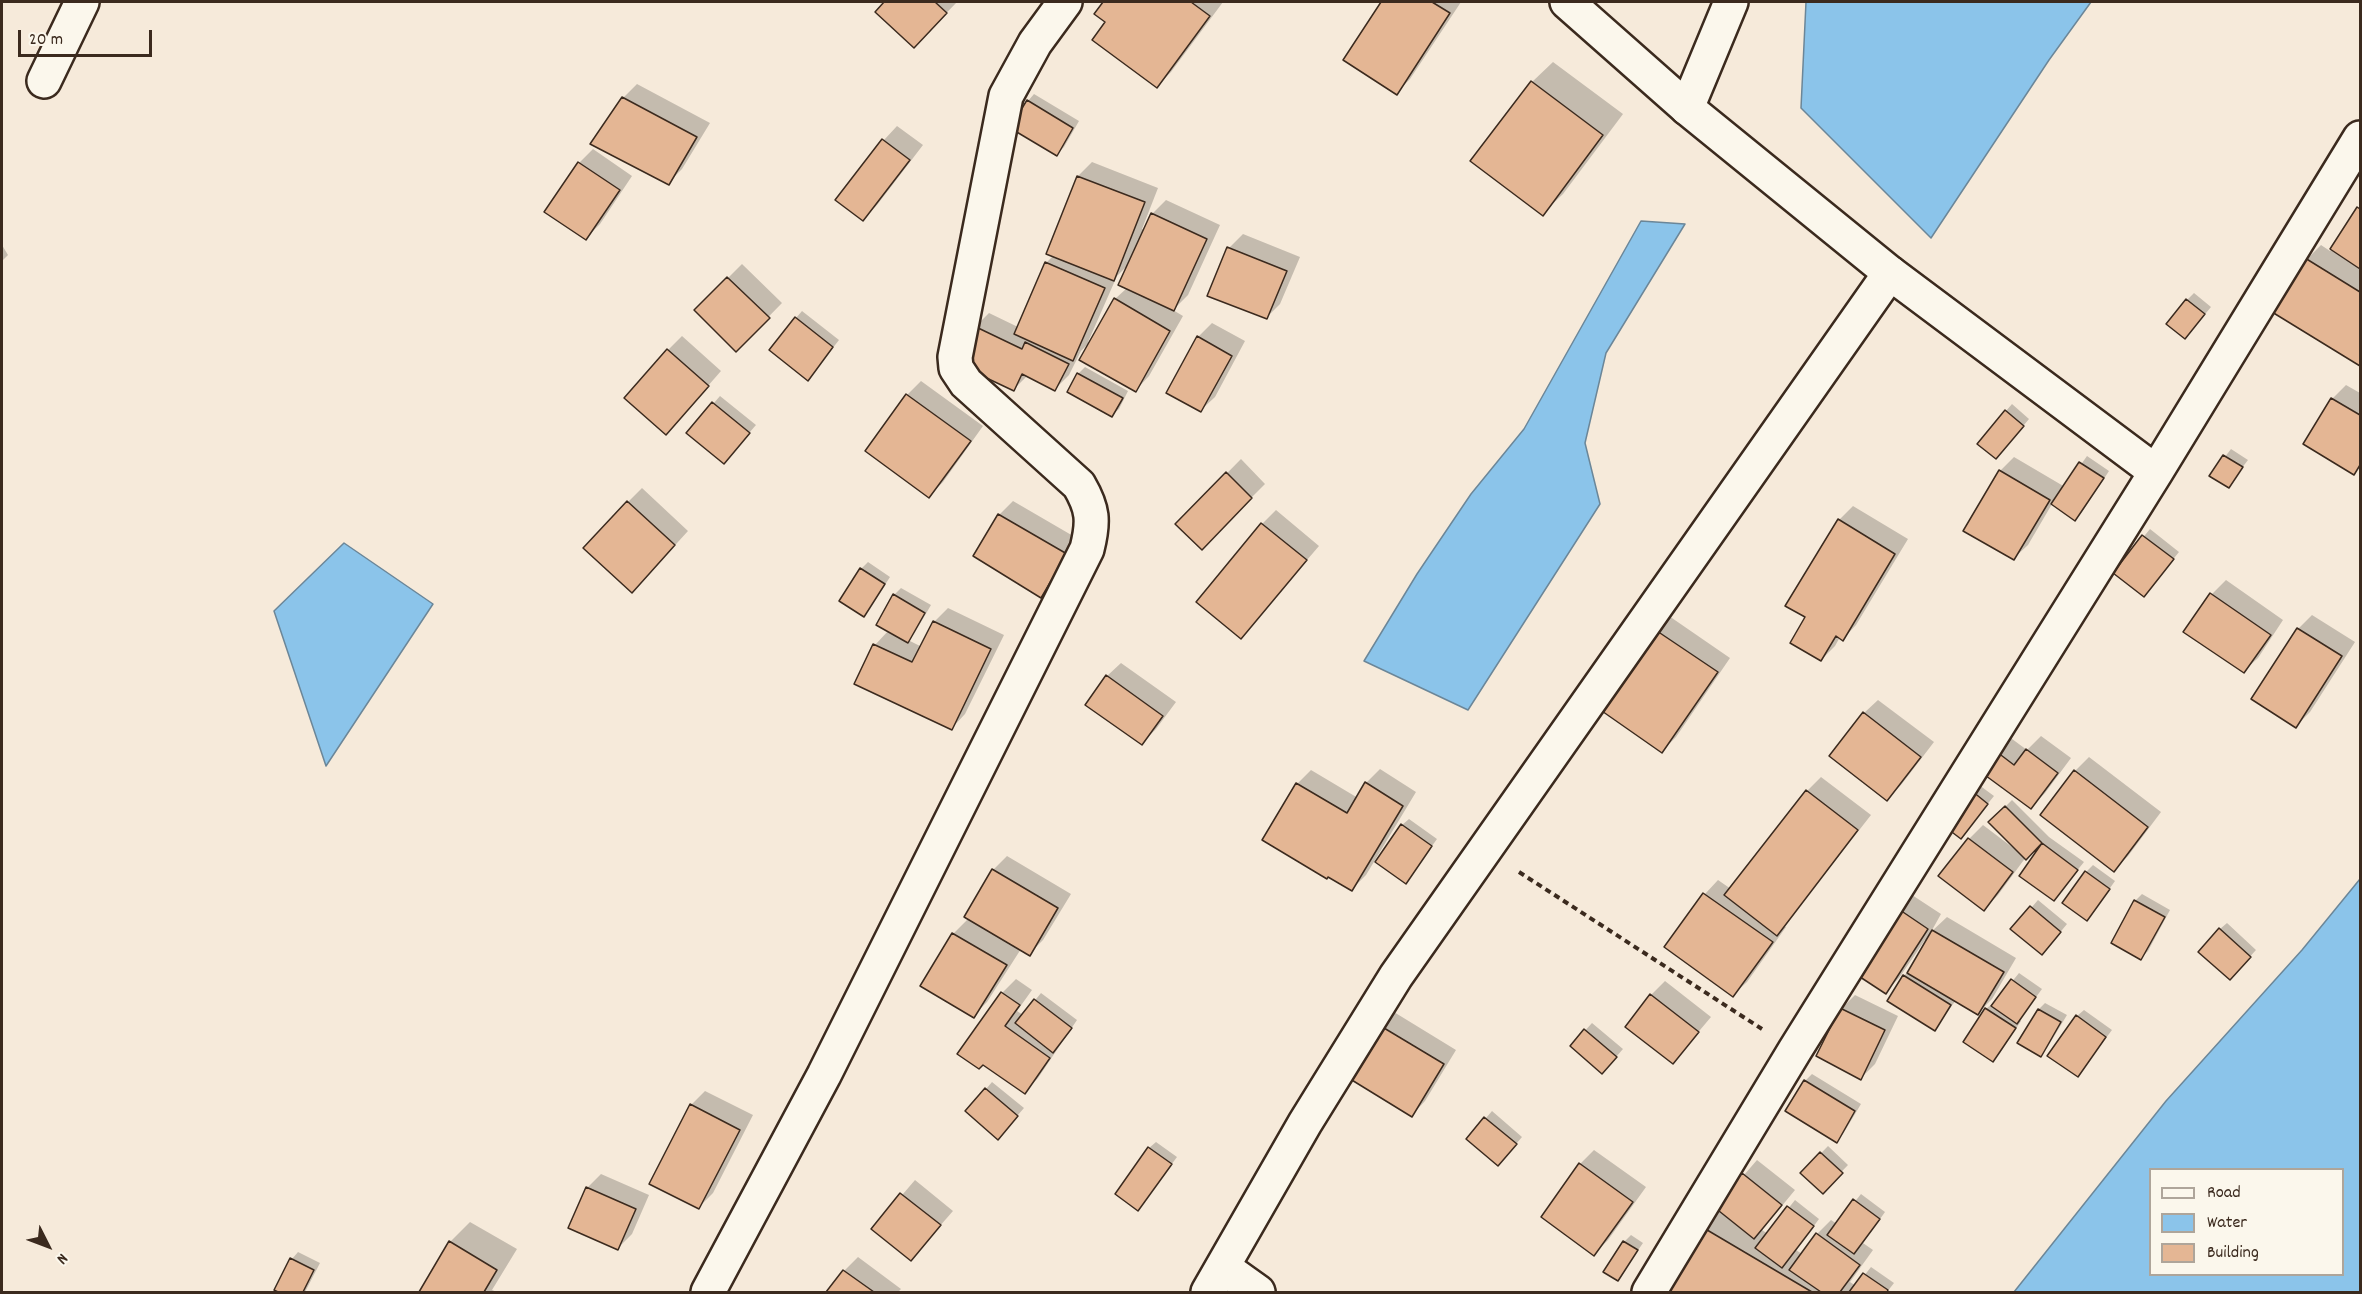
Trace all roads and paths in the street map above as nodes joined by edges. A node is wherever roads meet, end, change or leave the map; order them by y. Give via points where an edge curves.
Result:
1 (82, 2) edge
2 (1065, 2) edge
3 (1567, 2) edge
4 (1731, 2) edge
5 (44, 81) dead end
6 (1687, 108) junction
7 (2361, 138) edge
8 (1890, 273) junction
9 (2156, 472) junction
10 (1485, 850) junction
11 (1795, 1050) junction
12 (1215, 1280) edge
13 (708, 1293) edge
14 (1258, 1293) edge
15 (1649, 1293) edge

1 - 5 street
2 - 13 street via 1035,43 1006,96 955,357 956,368 966,383 1079,485 1089,502 1093,525 1087,549 824,1075
3 - 6 street
4 - 6 street
6 - 8 street
7 - 9 street
8 - 9 street
8 - 10 street
9 - 11 street
10 - 11 path
10 - 12 street via 1354,1040
11 - 15 street
12 - 14 street

